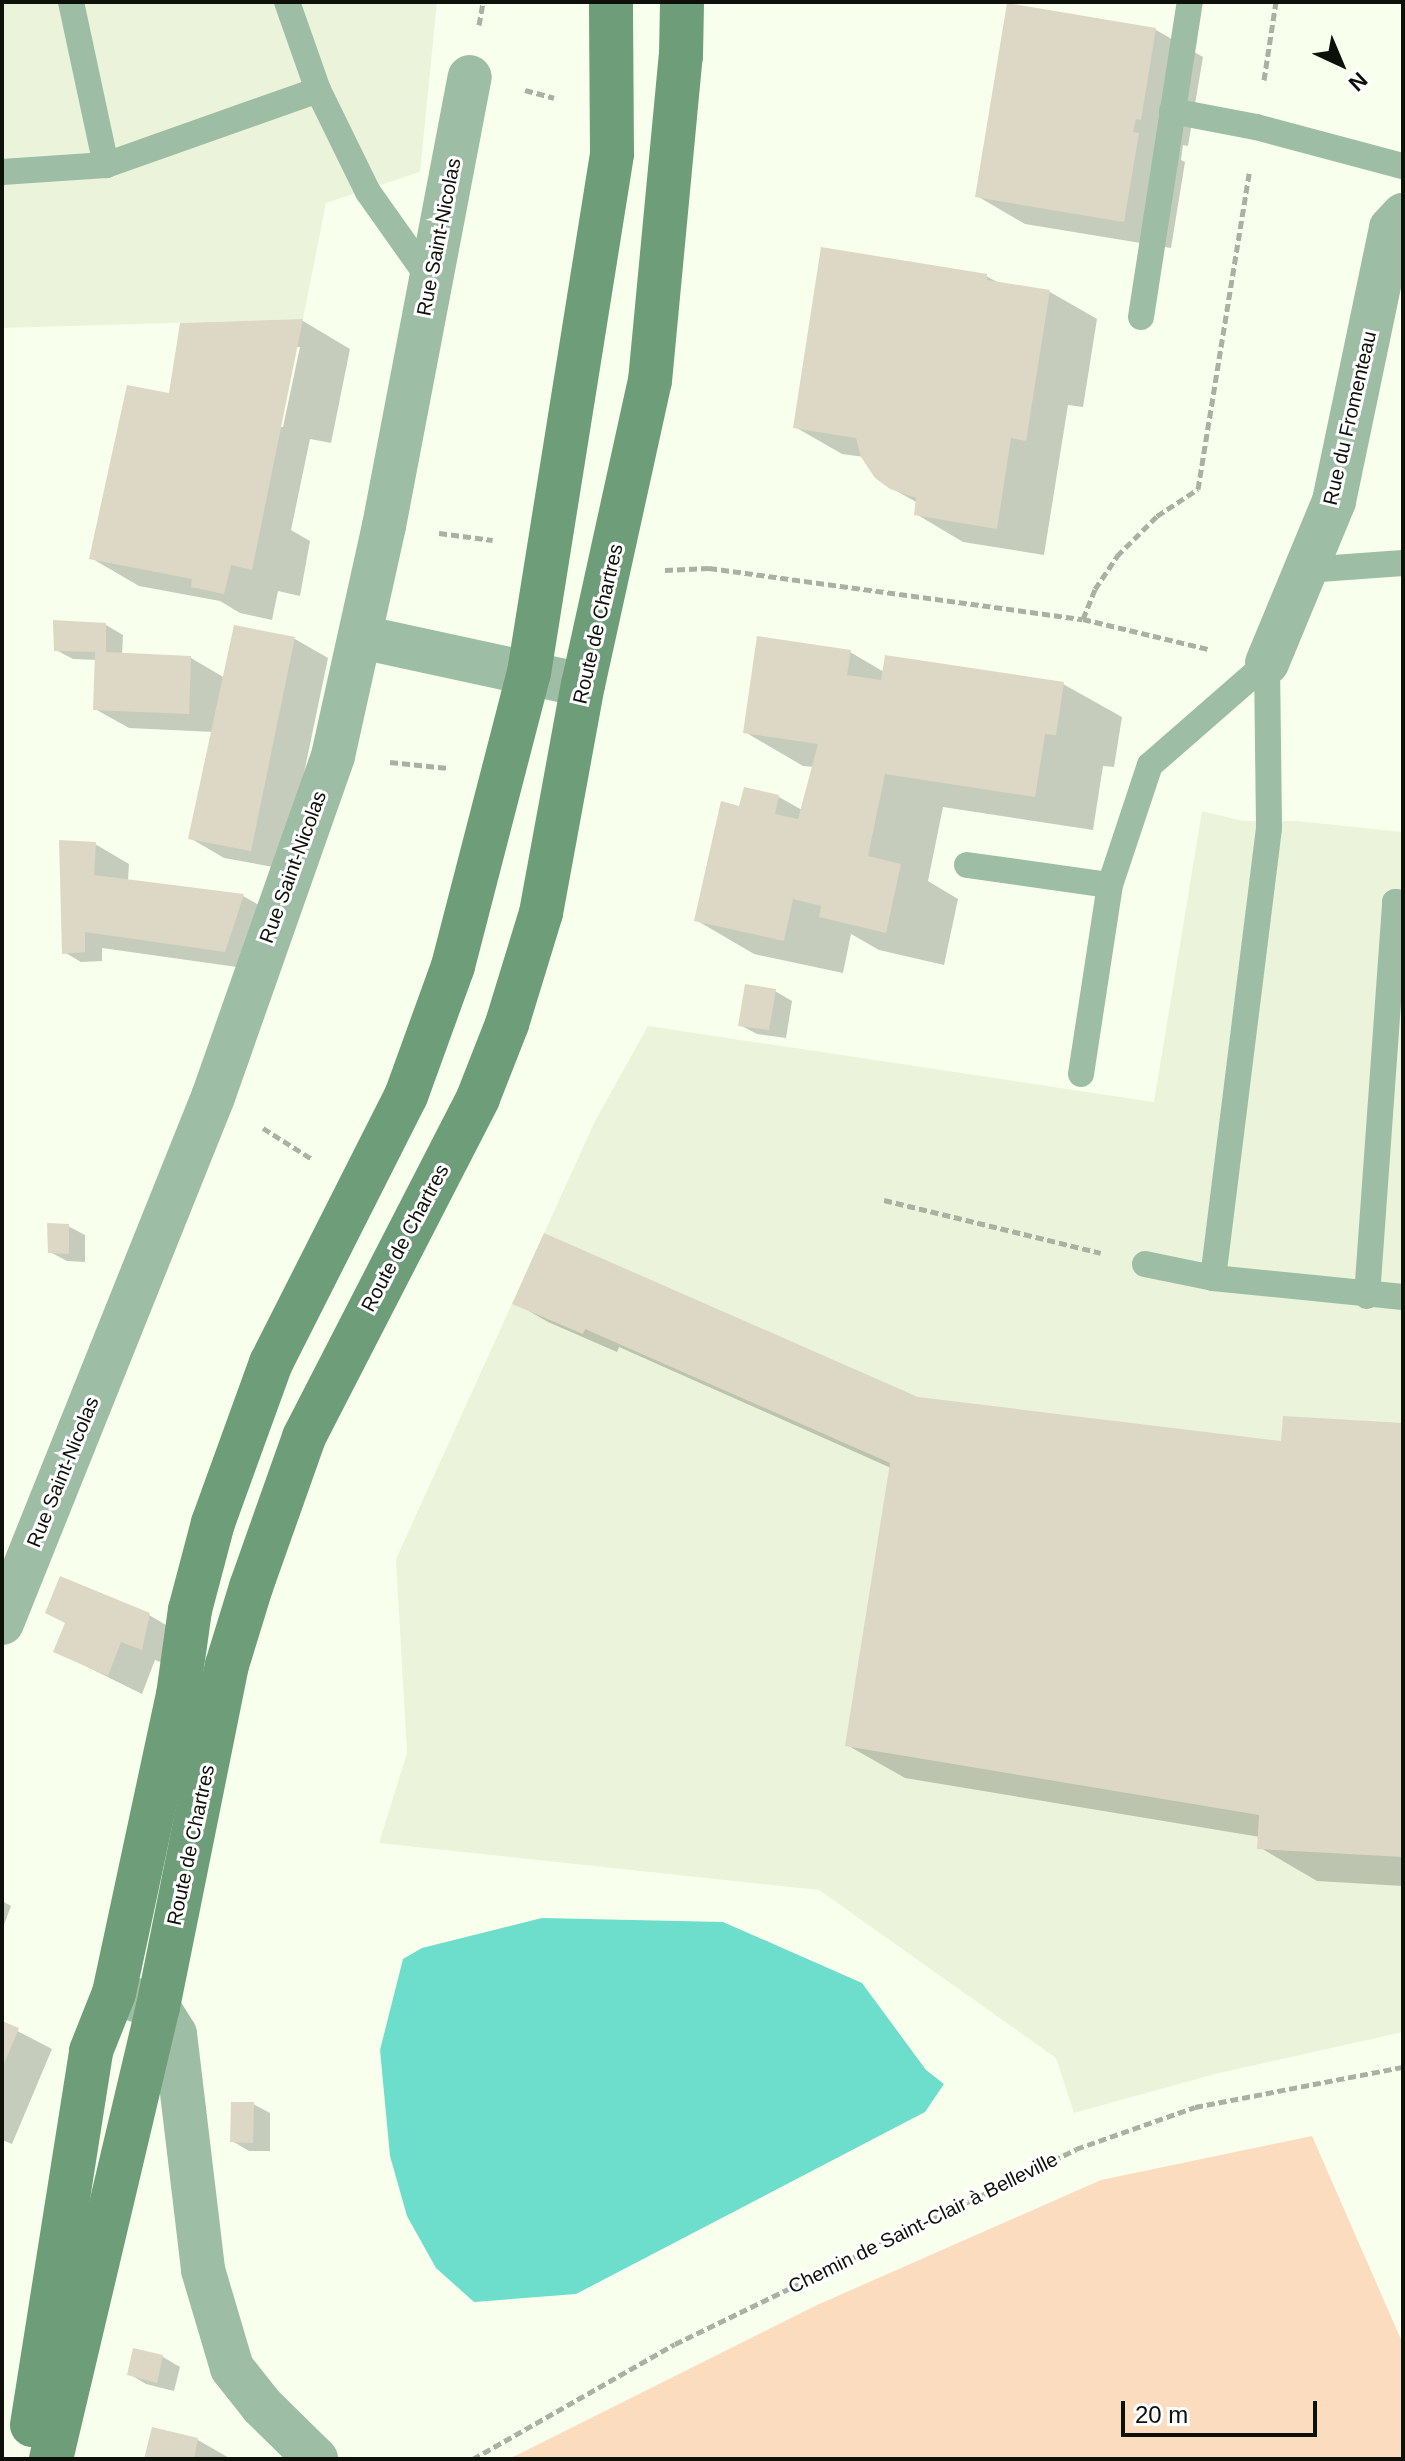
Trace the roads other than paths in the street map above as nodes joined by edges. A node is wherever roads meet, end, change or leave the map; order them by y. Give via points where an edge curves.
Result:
1 (71, 2) edge
2 (287, 2) edge
3 (611, 2) edge
4 (682, 2) edge
5 (1190, 2) edge
6 (470, 77) dead end
7 (318, 90) junction
8 (1172, 111) junction
9 (106, 165) junction
10 (1403, 166) edge
11 (2, 172) edge
12 (1403, 215) edge
13 (431, 281) junction
14 (1141, 317) dead end
15 (1403, 563) edge
16 (1306, 570) junction
17 (361, 637) junction
18 (1267, 663) junction
19 (529, 673) junction
20 (583, 685) junction
21 (967, 865) dead end
22 (1110, 885) junction
23 (1403, 903) edge
24 (1081, 1074) dead end
25 (1145, 1264) road end
26 (1213, 1278) junction
27 (1367, 1296) junction
28 (1403, 1297) edge
29 (2, 1623) edge
30 (114, 1993) junction
31 (158, 2007) junction
32 (27, 2459) edge
33 (51, 2459) edge
34 (316, 2459) edge

1 - 9 lane
2 - 7 lane
3 - 19 main road via 612,154
4 - 20 main road, Route de Chartres via 650,381
5 - 8 lane
6 - 13 street, Rue Saint-Nicolas
7 - 9 lane
7 - 13 lane via 368,192
8 - 10 lane
8 - 14 lane
9 - 11 lane
12 - 16 street, Rue du Fromenteau via 1391,228 1334,501
13 - 17 street, Rue Saint-Nicolas
15 - 16 lane
16 - 18 street, Rue du Fromenteau
17 - 19 street
17 - 29 street, Rue Saint-Nicolas via 333,756 213,1097
18 - 22 lane via 1150,765
18 - 26 lane via 1269,827
19 - 20 street
19 - 30 main road via 453,966 406,1096 271,1363 213,1523 190,1610 178,1695
20 - 31 main road, Route de Chartres via 541,913 507,1024 478,1098 304,1437 276,1508 227,1665
21 - 22 lane
22 - 24 lane
23 - 27 lane via 1395,902
25 - 26 lane
26 - 27 lane
27 - 28 lane
30 - 31 street
30 - 32 main road via 91,2051
31 - 33 main road, Route de Chartres
31 - 34 street via 175,2034 203,2270 232,2368

